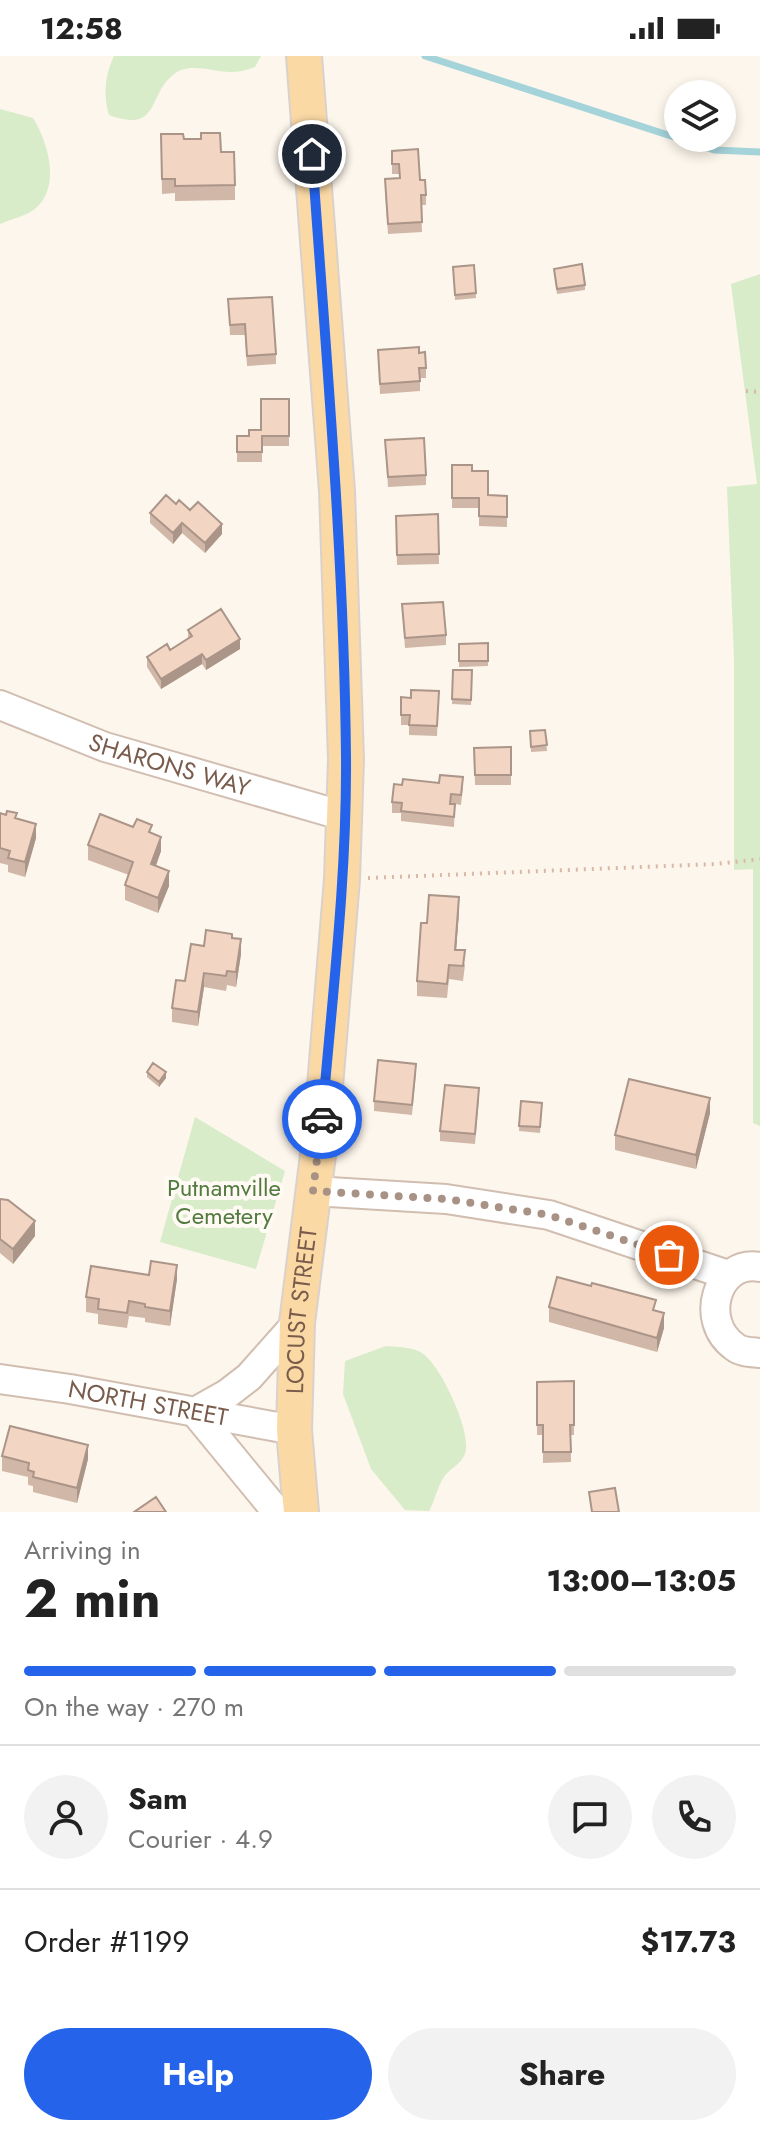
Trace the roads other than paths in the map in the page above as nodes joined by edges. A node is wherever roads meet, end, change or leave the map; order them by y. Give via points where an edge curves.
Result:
1 (304, 56) edge
2 (0, 705) edge
3 (344, 816) junction
4 (313, 1191) junction
5 (760, 1267) edge
6 (728, 1275) junction
7 (297, 1323) junction
8 (760, 1353) edge
9 (0, 1379) edge
10 (195, 1412) junction
11 (294, 1430) junction
12 (277, 1512) edge
13 (301, 1512) edge

1 - 3 main road, LOCUST STREET via 337,491
2 - 3 street, SHARONS WAY via 105,747
3 - 4 main road, LOCUST STREET
4 - 6 street via 446,1199 549,1215
4 - 7 main road, LOCUST STREET
5 - 6 street
6 - 8 street via 714,1301 717,1329 737,1349
7 - 10 street via 249,1377
7 - 11 main road, LOCUST STREET
9 - 10 street, NORTH STREET
10 - 11 street, NORTH STREET
10 - 12 street
11 - 13 main road, LOCUST STREET

